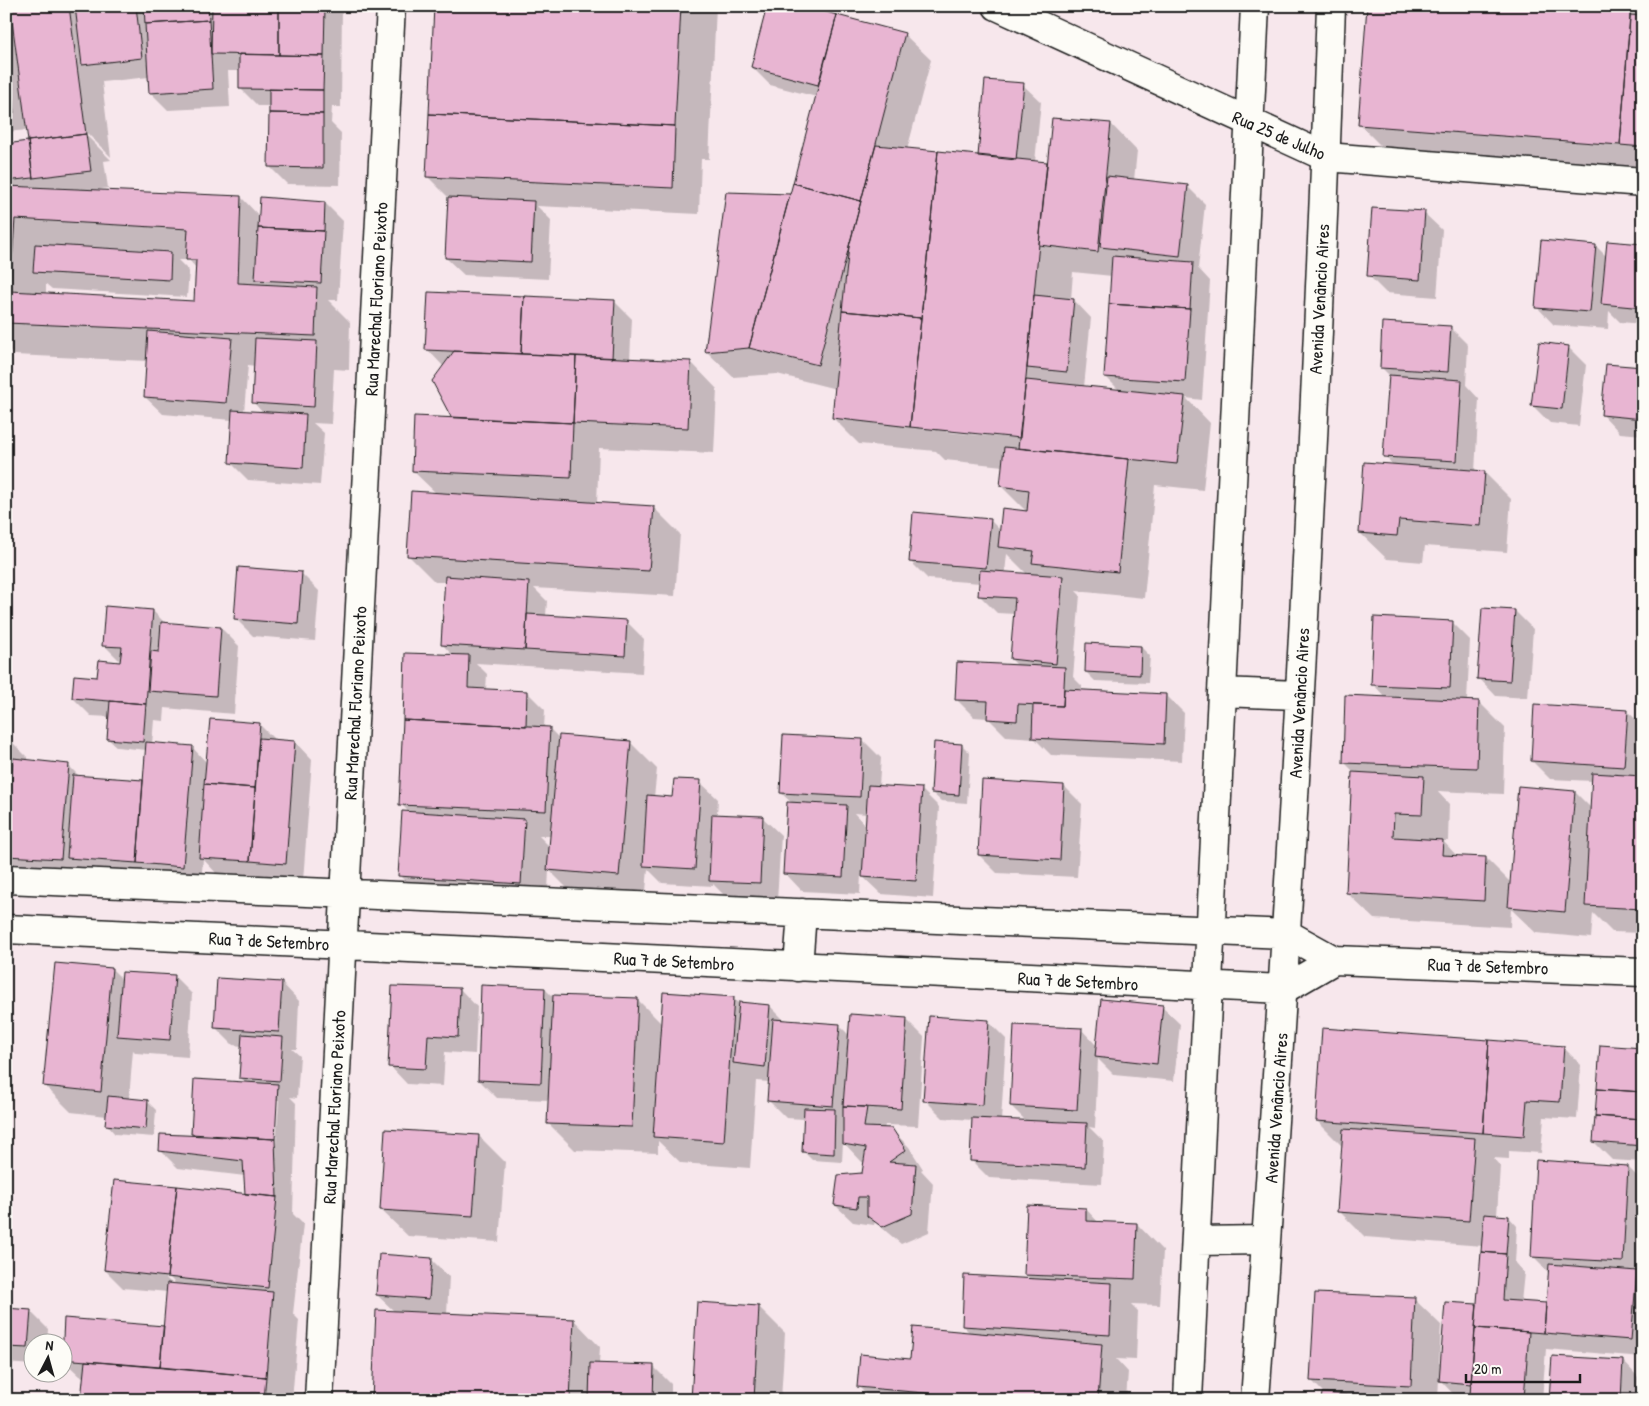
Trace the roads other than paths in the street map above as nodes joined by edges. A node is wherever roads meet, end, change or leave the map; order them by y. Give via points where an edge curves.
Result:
1 (391, 6) edge
2 (997, 6) edge
3 (1255, 6) edge
4 (1331, 6) edge
5 (1248, 123) junction
6 (1326, 157) junction
7 (1643, 182) edge
8 (1222, 692) junction
9 (1299, 695) junction
10 (6, 879) edge
11 (346, 894) junction
12 (802, 913) junction
13 (6, 928) edge
14 (1210, 931) junction
15 (1287, 934) junction
16 (342, 944) junction
17 (1334, 960) junction
18 (798, 967) junction
19 (1643, 972) edge
20 (1208, 987) junction
21 (1284, 990) junction
22 (1266, 1240) junction
23 (1196, 1241) junction
24 (319, 1400) edge
25 (1188, 1400) edge
26 (1255, 1400) edge

1 - 11 street, Rua Marechal Floriano Peixoto
2 - 5 street, Rua 25 de Julho
3 - 5 street
4 - 6 street, Avenida Venâncio Aires
5 - 6 street, Rua 25 de Julho
5 - 8 street
6 - 7 street, Rua 25 de Julho
6 - 9 street, Avenida Venâncio Aires
8 - 9 street
8 - 14 street
9 - 15 street, Avenida Venâncio Aires
10 - 11 street, Rua 7 de Setembro
11 - 12 street, Rua 7 de Setembro
11 - 16 street, Rua Marechal Floriano Peixoto
12 - 14 street, Rua 7 de Setembro
12 - 18 street
13 - 16 street, Rua 7 de Setembro
14 - 15 street, Rua 7 de Setembro
14 - 20 street
15 - 17 street, Rua 7 de Setembro
15 - 21 street, Avenida Venâncio Aires
16 - 18 street, Rua 7 de Setembro
16 - 24 street, Rua Marechal Floriano Peixoto
17 - 19 street, Rua 7 de Setembro
17 - 21 street
18 - 20 street, Rua 7 de Setembro
20 - 21 street, Rua 7 de Setembro
20 - 23 street
21 - 22 street, Avenida Venâncio Aires
22 - 23 street
22 - 26 street, Avenida Venâncio Aires
23 - 25 street

